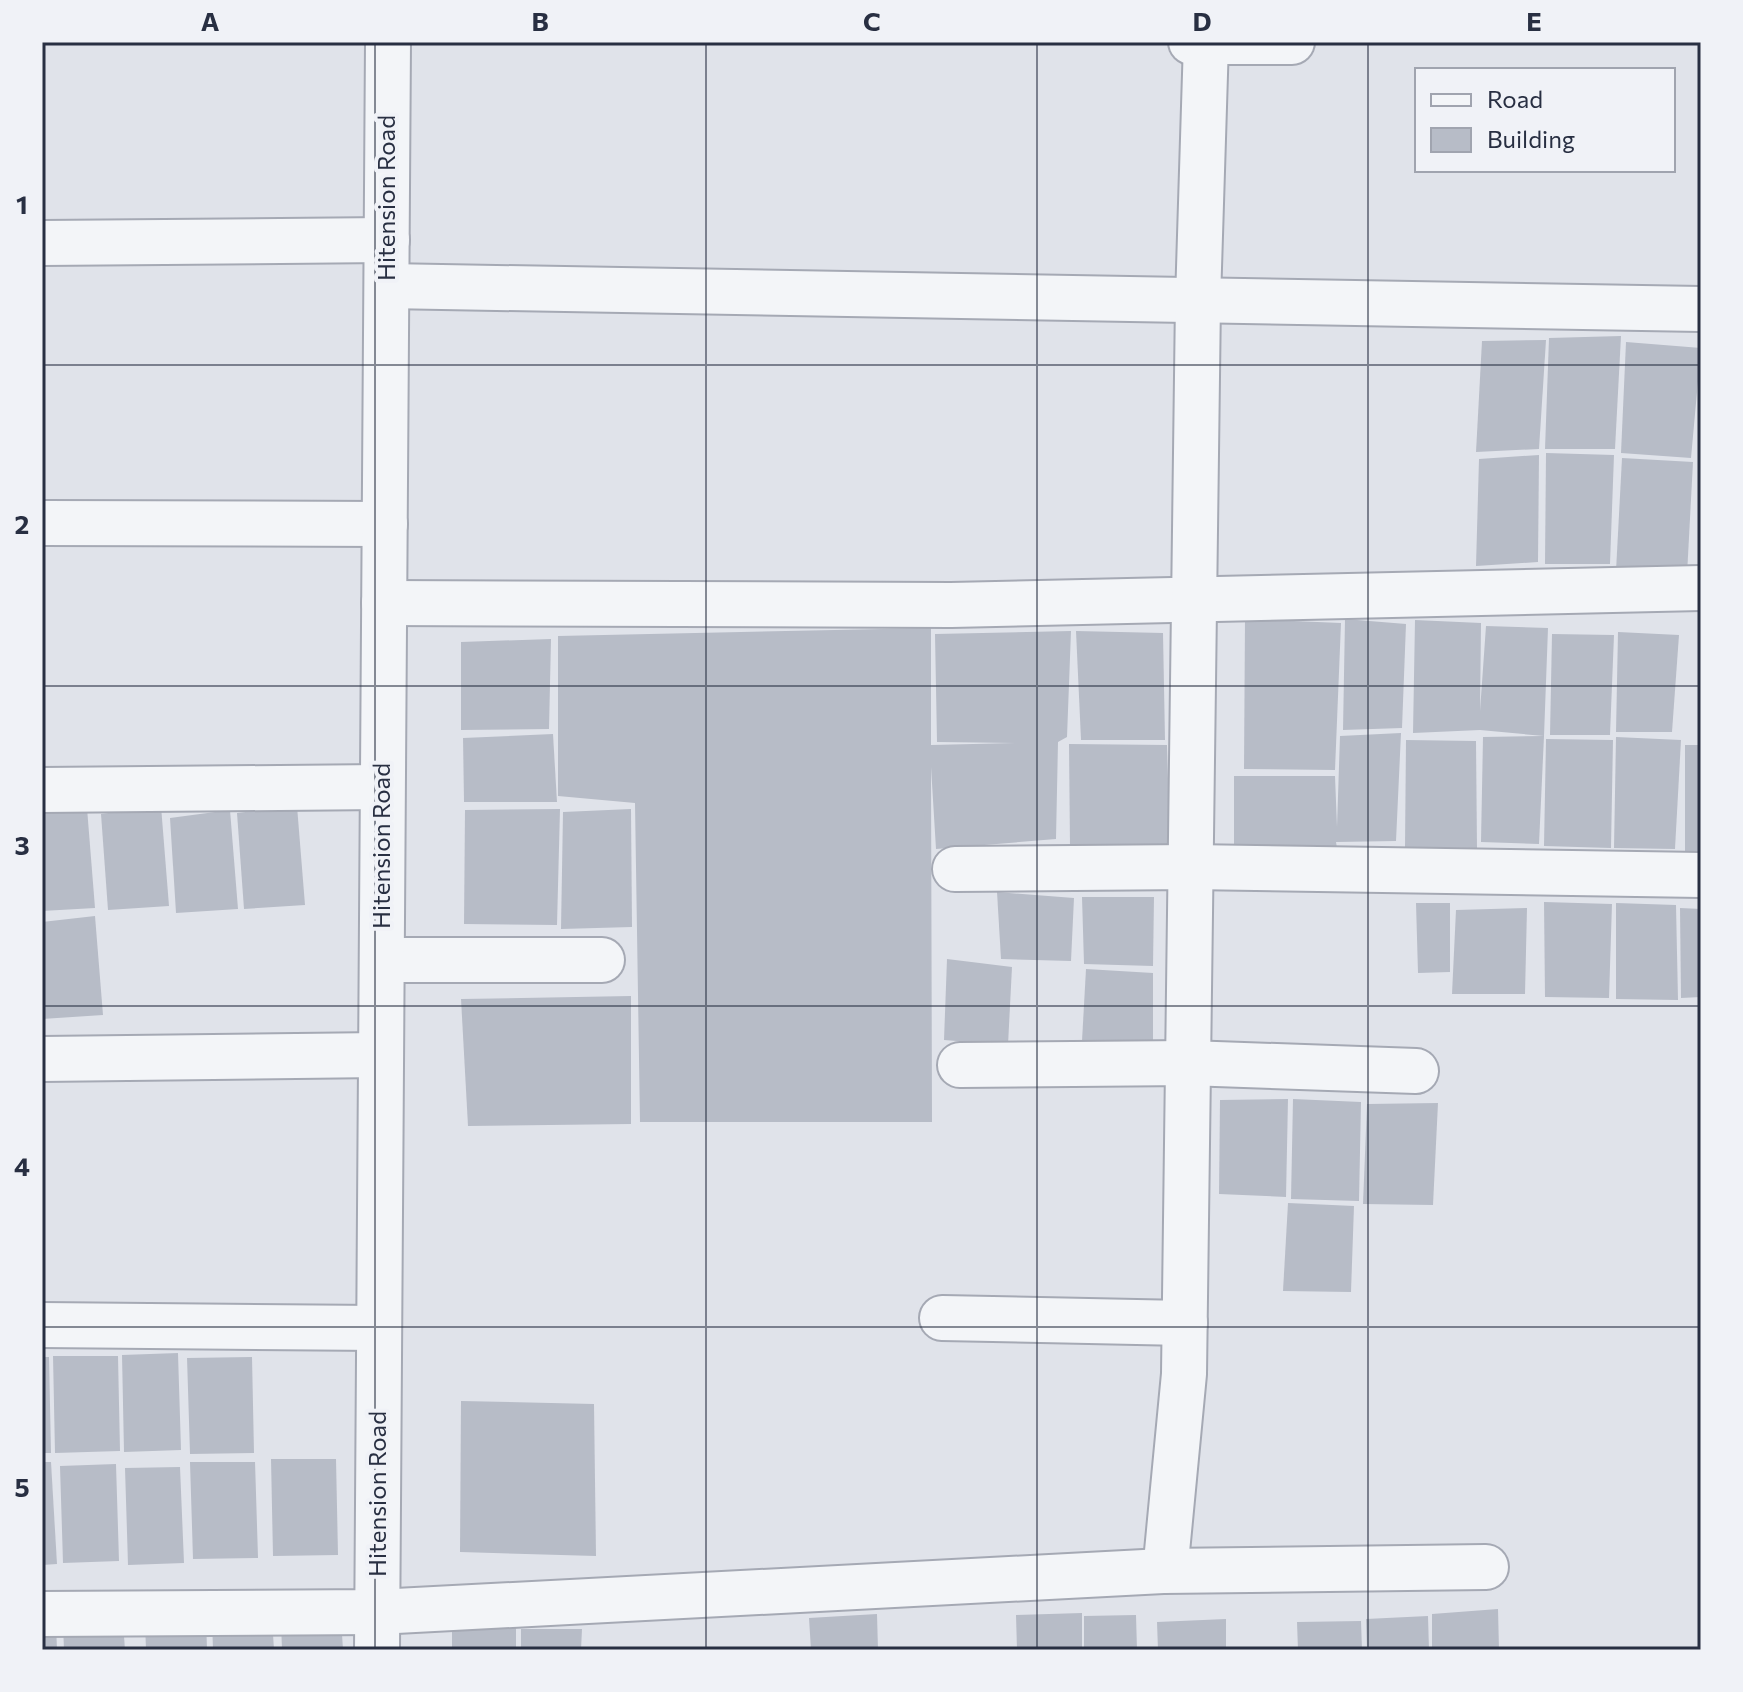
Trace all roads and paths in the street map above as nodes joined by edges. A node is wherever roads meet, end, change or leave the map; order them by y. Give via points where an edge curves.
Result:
1 (388, 42) edge
2 (1201, 42) edge
3 (1292, 42) edge
4 (387, 240) junction
5 (42, 243) edge
6 (387, 286) junction
7 (1198, 300) junction
8 (1701, 309) edge
9 (42, 523) edge
10 (385, 524) junction
11 (1701, 588) edge
12 (1194, 599) junction
13 (384, 603) junction
14 (382, 787) junction
15 (42, 790) edge
16 (1191, 867) junction
17 (955, 869) dead end
18 (1701, 875) edge
19 (382, 960) junction
20 (602, 960) dead end
21 (381, 1055) junction
22 (42, 1059) edge
23 (1188, 1063) junction
24 (960, 1065) dead end
25 (1416, 1071) dead end
26 (942, 1318) dead end
27 (1185, 1323) junction
28 (42, 1325) edge
29 (379, 1328) junction
30 (1486, 1567) dead end
31 (1163, 1571) junction
32 (42, 1614) edge
33 (377, 1631) edge

1 - 4 street, Hitension Road
2 - 3 street
2 - 7 street
4 - 5 street
4 - 6 street, Hitension Road
6 - 7 street
6 - 10 street, Hitension Road
7 - 8 street
7 - 12 street
9 - 10 street
10 - 13 street, Hitension Road
11 - 12 street
12 - 13 street via 951,605
12 - 16 street
13 - 14 street, Hitension Road
14 - 15 street
14 - 19 street, Hitension Road
16 - 17 street
16 - 18 street
16 - 23 street
19 - 20 street
19 - 21 street, Hitension Road
21 - 22 street
21 - 29 street, Hitension Road
23 - 24 street
23 - 25 street
23 - 27 street
26 - 27 street
27 - 31 street
28 - 29 street
29 - 33 street, Hitension Road
30 - 31 street
31 - 33 street
32 - 33 street

